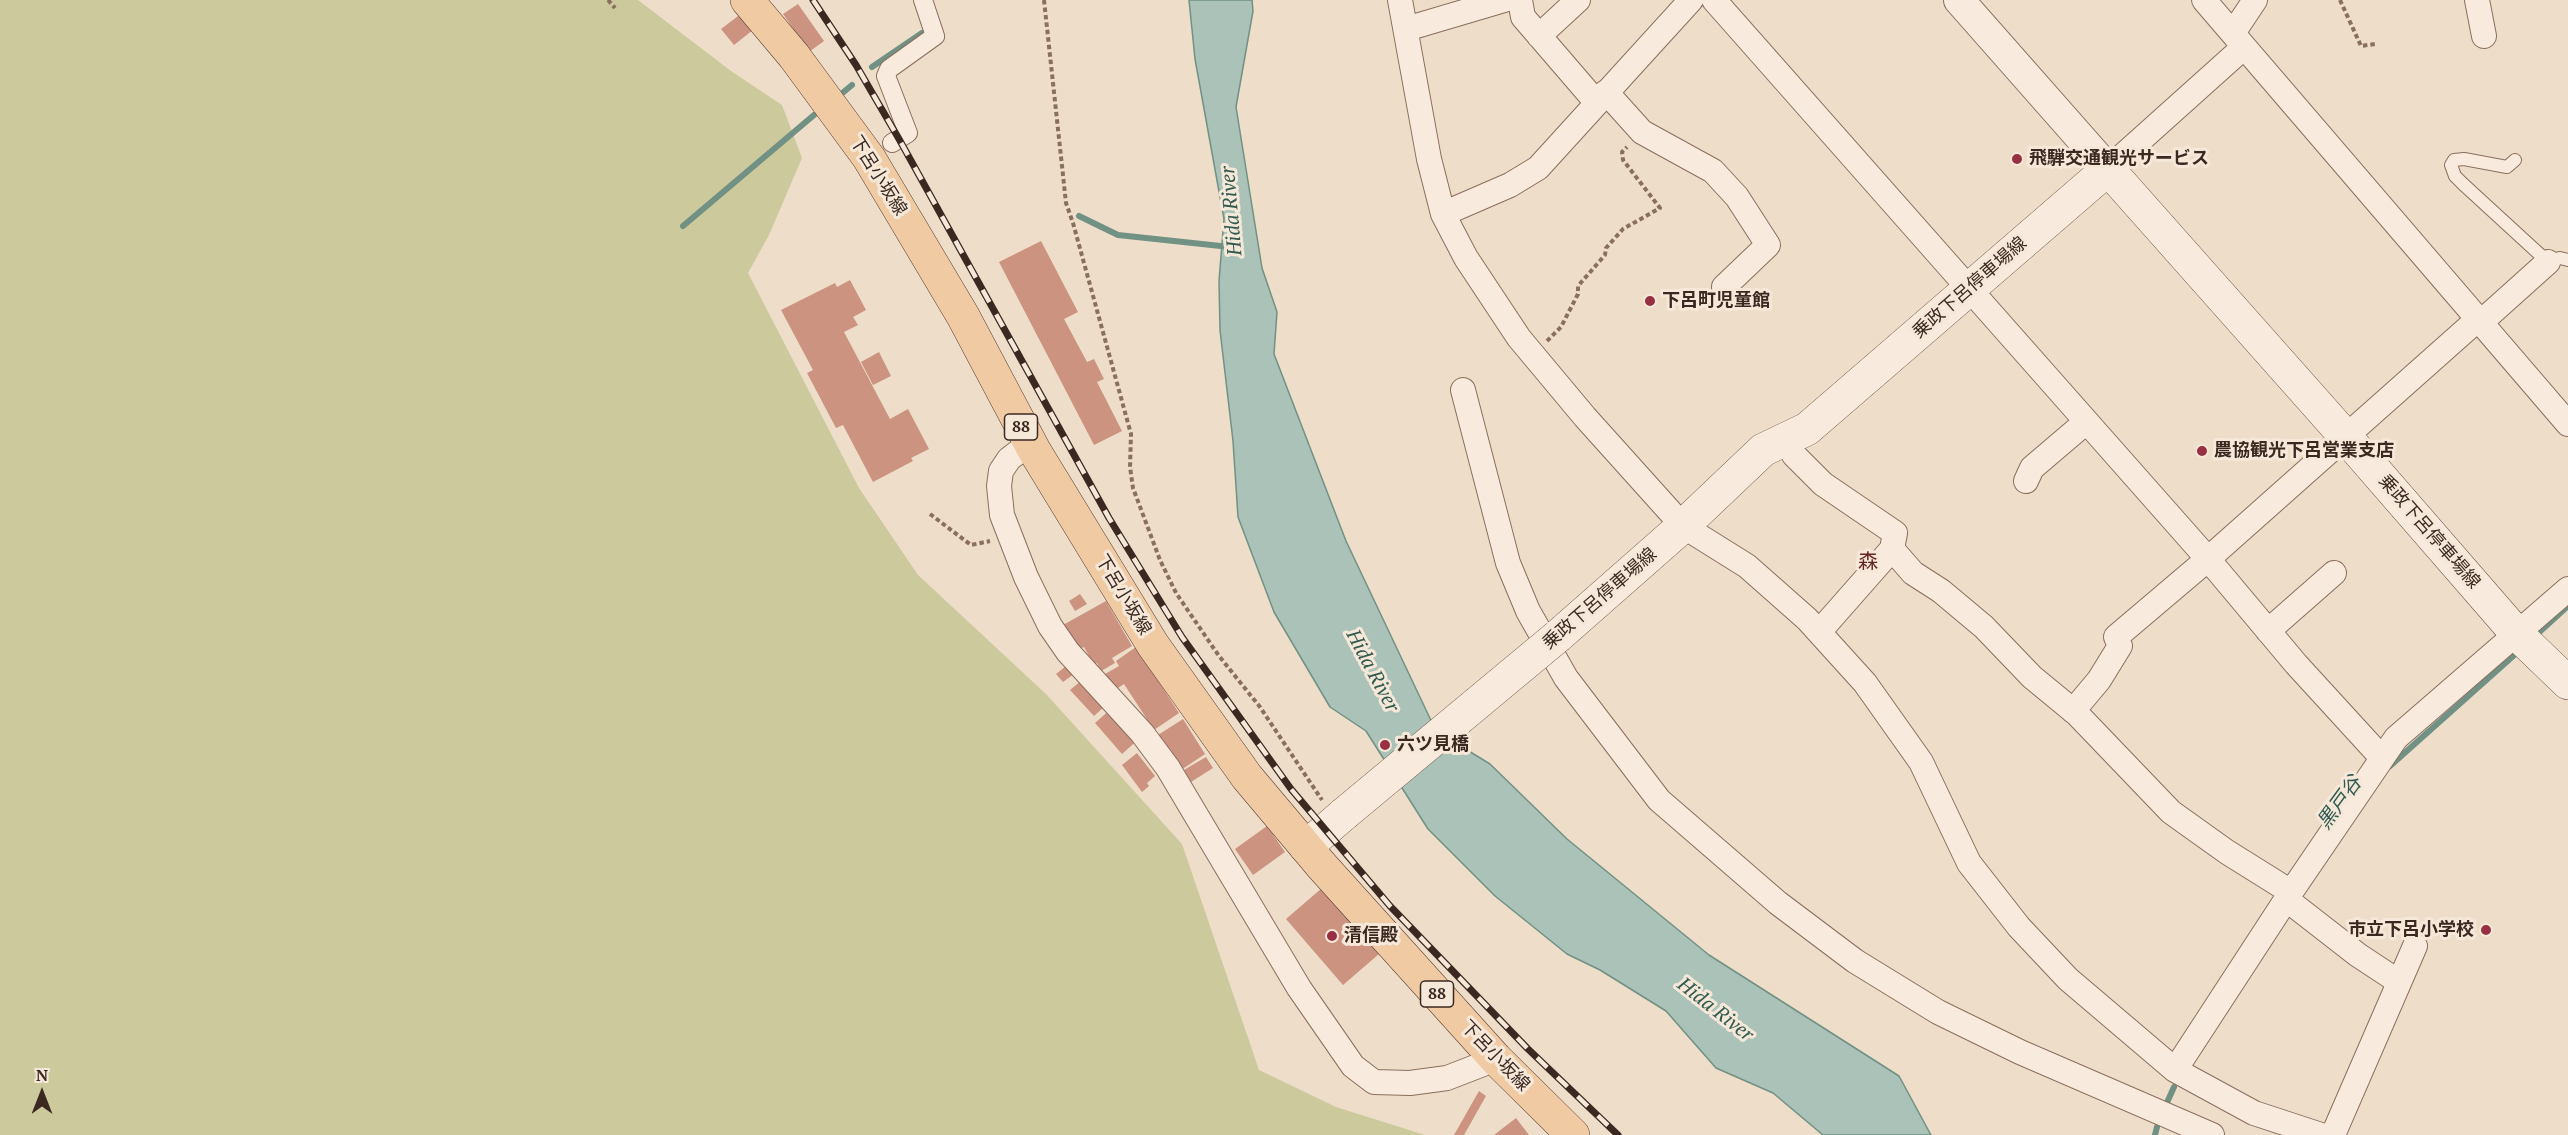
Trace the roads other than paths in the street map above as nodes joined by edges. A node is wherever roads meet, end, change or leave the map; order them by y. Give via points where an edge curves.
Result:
1 (747, 0) edge
2 (923, 0) edge
3 (1400, 0) edge
4 (1504, 0) edge
5 (1520, 0) edge
6 (1578, 0) edge
7 (1691, 0) edge
8 (1714, 0) edge
9 (1959, 0) edge
10 (2204, 0) edge
11 (2255, 0) edge
12 (2477, 0) edge
13 (1406, 29) junction
14 (1539, 36) junction
15 (2484, 36) dead end
16 (2239, 40) junction
17 (1601, 98) junction
18 (892, 143) dead end
19 (2515, 160) dead end
20 (2108, 169) junction
21 (1443, 214) junction
22 (2558, 261) edge
23 (1724, 287) dead end
24 (1969, 289) junction
25 (2478, 321) junction
26 (1463, 390) dead end
27 (2086, 422) junction
28 (2568, 424) edge
29 (2346, 436) junction
30 (1785, 439) junction
31 (1030, 443) junction
32 (2026, 481) dead end
33 (1683, 526) junction
34 (1892, 549) junction
35 (2208, 559) junction
36 (2334, 573) dead end
37 (2568, 589) edge
38 (2268, 631) junction
39 (1819, 632) junction
40 (2517, 634) junction
41 (2568, 682) edge
42 (2073, 711) junction
43 (2382, 758) junction
44 (1306, 847) junction
45 (2292, 899) junction
46 (2415, 946) dead end
47 (2400, 982) junction
48 (1496, 1059) junction
49 (2175, 1070) junction
50 (1573, 1135) edge
51 (2212, 1135) edge
52 (2321, 1135) edge
53 (2333, 1135) edge

1 - 31 main road, 下呂小坂線 / 88 via 869,158 963,316
2 - 18 street via 934,36 886,75 909,133
3 - 13 street
4 - 13 street
5 - 14 street via 1523,17
6 - 14 street
7 - 17 street
8 - 24 street
9 - 20 street
10 - 16 street
11 - 16 street
12 - 15 street
13 - 21 street
14 - 17 street
16 - 20 street
16 - 25 street
17 - 21 street via 1538,168 1510,185
17 - 23 street via 1642,132 1713,171 1737,197 1768,245
19 - 22 lane via 2507,166 2464,159 2454,160 2451,165 2463,184
20 - 24 main road, 乗政下呂停車場線
20 - 29 main road, 乗政下呂停車場線
21 - 33 street via 1466,258 1519,338
22 - 25 street
24 - 27 street
24 - 30 main road, 乗政下呂停車場線 via 1807,429
25 - 28 street
25 - 29 street
26 - 51 street via 1508,563 1528,610 1566,678 1659,800 1778,903 1855,962 1938,1012 2020,1052
27 - 32 street via 2032,468
27 - 35 street
29 - 35 street
29 - 40 main road, 乗政下呂停車場線
30 - 33 main road, 乗政下呂停車場線 via 1763,450
30 - 34 street via 1794,455 1823,484 1895,533
31 - 44 main road, 下呂小坂線 / 88 via 1153,645 1247,777
31 - 48 street via 1009,459 1001,471 1001,505 1026,577 1050,626 1168,768 1299,988 1353,1066 1374,1082 1410,1083 1447,1078
33 - 39 street via 1747,566
33 - 44 main road, 乗政下呂停車場線, bridge
34 - 39 street
34 - 42 street via 1913,573 1984,627 2032,677
35 - 38 street
35 - 42 street via 2116,637 2120,646
36 - 38 street
37 - 40 street
38 - 43 street
39 - 49 street via 1865,683 1921,762 1969,863 2019,927 2068,979
40 - 41 main road, 乗政下呂停車場線
40 - 43 street via 2396,738
42 - 45 street via 2171,812
43 - 45 street
44 - 48 main road, 下呂小坂線 / 88
45 - 47 street via 2358,955
45 - 49 street
46 - 47 street
47 - 53 street
48 - 50 main road, 下呂小坂線 / 88
49 - 52 street via 2254,1113

